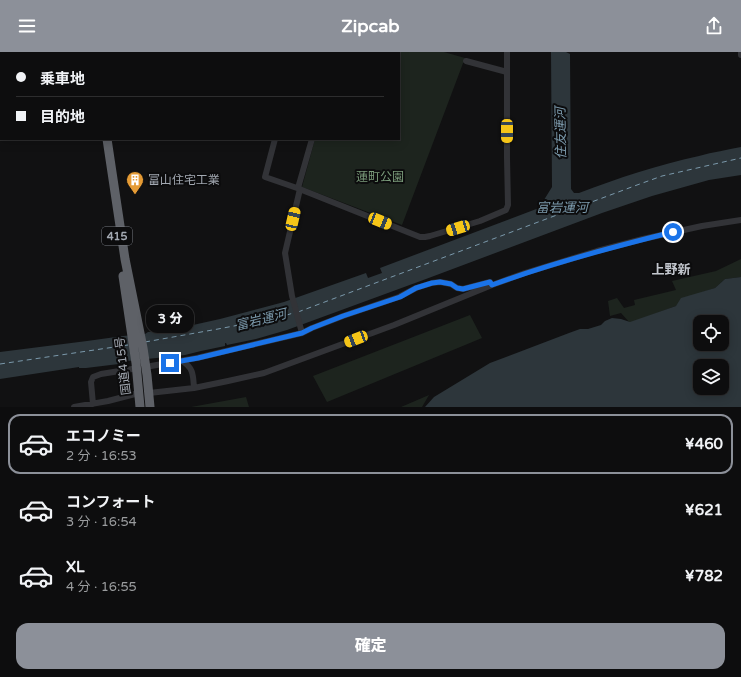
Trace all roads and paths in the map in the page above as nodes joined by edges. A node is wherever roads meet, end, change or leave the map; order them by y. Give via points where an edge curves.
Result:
1 (506, 52) edge
2 (741, 52) edge
3 (741, 55) edge
4 (466, 61) dead end
5 (507, 72) junction
6 (103, 140) edge
7 (107, 140) edge
8 (275, 140) edge
9 (312, 140) edge
10 (299, 189) junction
11 (741, 220) edge
12 (492, 285) junction
13 (136, 333) junction
14 (302, 333) junction
15 (182, 361) junction
16 (141, 366) junction
17 (194, 388) junction
18 (149, 399) edge
19 (139, 400) edge
20 (93, 404) junction
21 (74, 407) edge

1 - 5 street
2 - 3 street
4 - 5 street
5 - 10 street via 506,210 425,238
6 - 13 highway, 国道415号 / 415
7 - 13 highway, 国道415号 / 415
8 - 10 street via 264,177
9 - 10 street
10 - 14 street via 285,253 292,296
11 - 12 street via 673,232 605,249
12 - 14 street via 490,282 463,289 451,284 432,283
12 - 17 street via 394,325 264,373
13 - 16 highway, 国道415号 / 415
14 - 15 street
15 - 16 street
15 - 17 street via 192,372
16 - 18 highway, 国道415号 / 415
16 - 19 highway, 国道415号 / 415
16 - 20 street via 93,377
17 - 18 street
19 - 20 street
20 - 21 street

